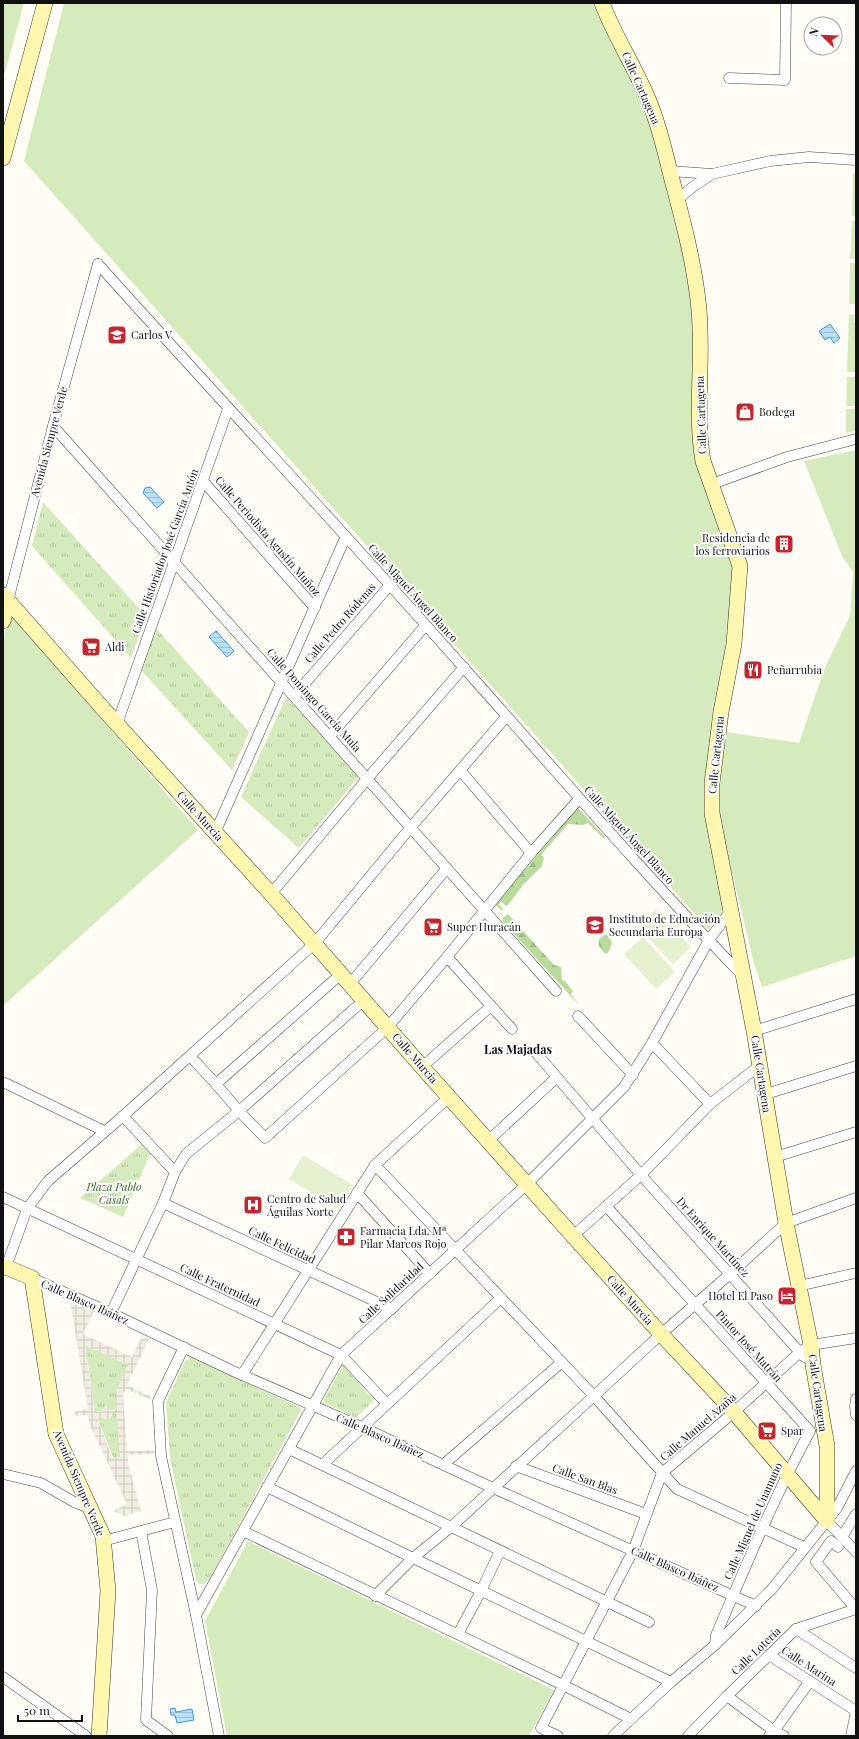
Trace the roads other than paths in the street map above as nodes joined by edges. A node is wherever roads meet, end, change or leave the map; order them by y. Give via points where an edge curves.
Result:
1 (45, 3) edge
2 (602, 3) edge
3 (786, 3) edge
4 (730, 78) dead end
5 (3, 158) edge
6 (856, 160) edge
7 (670, 171) junction
8 (712, 174) junction
9 (678, 199) junction
10 (98, 264) joint
11 (228, 409) junction
12 (53, 426) junction
13 (856, 439) edge
14 (203, 481) junction
15 (712, 484) junction
16 (346, 536) junction
17 (173, 561) junction
18 (390, 585) junction
19 (6, 598) edge
20 (315, 608) junction
21 (3, 621) edge
22 (425, 626) junction
23 (464, 667) junction
24 (281, 682) junction
25 (294, 696) junction
26 (506, 717) junction
27 (117, 724) junction
28 (330, 736) junction
29 (460, 770) junction
30 (367, 778) junction
31 (579, 799) junction
32 (411, 827) junction
33 (215, 833) junction
34 (531, 852) junction
35 (447, 868) junction
36 (271, 894) junction
37 (732, 908) junction
38 (485, 910) junction
39 (709, 940) junction
40 (314, 943) junction
41 (447, 957) junction
42 (743, 976) junction
43 (345, 979) junction
44 (556, 991) dead end
45 (856, 999) edge
46 (364, 1000) junction
47 (491, 1006) junction
48 (578, 1016) dead end
49 (388, 1027) junction
50 (512, 1029) dead end
51 (754, 1031) junction
52 (652, 1043) junction
53 (537, 1054) dead end
54 (190, 1056) junction
55 (759, 1066) junction
56 (856, 1066) edge
57 (422, 1067) junction
58 (633, 1075) junction
59 (556, 1078) junction
60 (3, 1082) edge
61 (216, 1084) junction
62 (764, 1095) junction
63 (449, 1097) junction
64 (710, 1104) junction
65 (239, 1110) junction
66 (123, 1116) junction
67 (593, 1118) junction
68 (104, 1131) junction
69 (856, 1132) edge
70 (488, 1141) junction
71 (775, 1157) junction
72 (375, 1165) junction
73 (175, 1172) junction
74 (641, 1175) junction
75 (527, 1184) junction
76 (357, 1193) junction
77 (3, 1198) edge
78 (856, 1198) edge
79 (163, 1203) junction
80 (606, 1206) junction
81 (27, 1209) junction
82 (786, 1223) junction
83 (573, 1236) junction
84 (455, 1250) junction
85 (137, 1259) junction
86 (4, 1267) edge
87 (308, 1270) junction
88 (856, 1273) edge
89 (430, 1274) junction
90 (730, 1274) junction
91 (32, 1278) junction
92 (799, 1286) junction
93 (501, 1298) junction
94 (696, 1304) junction
95 (392, 1308) junction
96 (111, 1313) junction
97 (274, 1323) junction
98 (661, 1334) junction
99 (856, 1338) edge
100 (184, 1348) junction
101 (805, 1348) junction
102 (341, 1355) junction
103 (562, 1362) junction
104 (242, 1375) junction
105 (766, 1383) junction
106 (594, 1396) junction
107 (856, 1399) edge
108 (387, 1404) junction
109 (312, 1406) junction
110 (734, 1412) junction
111 (856, 1415) edge
112 (362, 1427) junction
113 (817, 1433) junction
114 (289, 1449) junction
115 (323, 1464) junction
116 (444, 1464) junction
117 (516, 1466) junction
118 (856, 1471) edge
119 (3, 1474) edge
120 (662, 1474) junction
121 (786, 1474) junction
122 (267, 1487) junction
123 (493, 1488) junction
124 (90, 1508) junction
125 (646, 1514) junction
126 (856, 1514) edge
127 (827, 1521) junction
128 (175, 1522) junction
129 (451, 1527) junction
130 (762, 1528) junction
131 (141, 1531) junction
132 (243, 1531) junction
133 (842, 1537) junction
134 (103, 1541) junction
135 (804, 1547) junction
136 (838, 1547) dead end
137 (500, 1551) junction
138 (633, 1551) junction
139 (856, 1552) edge
140 (413, 1558) junction
141 (481, 1591) junction
142 (733, 1595) junction
143 (375, 1596) junction
144 (606, 1602) junction
145 (756, 1606) junction
146 (856, 1609) edge
147 (196, 1615) junction
148 (649, 1622) dead end
149 (796, 1629) junction
150 (458, 1634) junction
151 (586, 1641) junction
152 (715, 1645) junction
153 (769, 1655) junction
154 (856, 1668) edge
155 (3, 1677) edge
156 (810, 1681) junction
157 (671, 1682) junction
158 (564, 1685) junction
159 (727, 1696) junction
160 (856, 1711) edge
161 (631, 1719) junction
162 (539, 1732) edge
163 (772, 1733) edge
164 (86, 1736) edge
165 (99, 1736) edge
166 (168, 1736) edge
167 (219, 1736) edge
168 (558, 1736) edge
169 (613, 1736) edge
170 (688, 1736) edge
171 (784, 1736) edge
172 (851, 1736) edge

1 - 5 street
2 - 7 street, Calle Cartagena via 649,102
3 - 4 street via 785,80
6 - 8 street via 809,157 778,160
7 - 8 street
7 - 9 street, Calle Cartagena
8 - 9 street
9 - 15 street, Calle Cartagena via 699,302 700,443 703,461
10 - 11 street, Calle Miguel Ángel Blanco
10 - 12 street, Avenida Siempre Verde
11 - 14 street, Calle Historiador José García Antón
11 - 16 street, Calle Miguel Ángel Blanco
12 - 17 street, Calle Domingo García Mula
12 - 19 street, Avenida Siempre Verde
13 - 15 street via 787,457
14 - 17 street, Calle Historiador José García Antón
14 - 20 street, Calle Periodista Agustín Muñoz
15 - 37 street, Calle Cartagena via 740,566 734,644 721,712 711,798
16 - 18 street, Calle Miguel Ángel Blanco
16 - 20 street
17 - 24 street, Calle Domingo García Mula
17 - 27 street, Calle Historiador José García Antón
18 - 22 street, Calle Miguel Ángel Blanco
18 - 25 street, Calle Pedro Ródenas
19 - 21 street, Avenida Siempre Verde
19 - 27 street, Calle Murcia
20 - 24 street
22 - 23 street, Calle Miguel Ángel Blanco
22 - 28 street
23 - 26 street, Calle Miguel Ángel Blanco
23 - 30 street
24 - 25 street, Calle Domingo García Mula
24 - 33 street
25 - 28 street, Calle Domingo García Mula
26 - 29 street
26 - 31 street, Calle Miguel Ángel Blanco
27 - 33 street, Calle Murcia
28 - 30 street, Calle Domingo García Mula
29 - 32 street
29 - 34 street
30 - 32 street, Calle Domingo García Mula
30 - 36 street
31 - 34 street
31 - 39 street, Calle Miguel Ángel Blanco
32 - 35 street, Calle Domingo García Mula
32 - 40 street
33 - 36 street, Calle Murcia
34 - 38 street
35 - 38 street, Calle Domingo García Mula
35 - 43 street
36 - 40 street, Calle Murcia
37 - 39 street, Calle Solidaridad
37 - 42 street, Calle Cartagena
38 - 41 street
38 - 44 street, Calle Domingo García Mula
39 - 42 street, Calle Miguel Ángel Blanco
39 - 52 street, Calle Solidaridad
40 - 43 street, Calle Murcia
40 - 54 street
41 - 47 street
41 - 49 street
42 - 51 street, Calle Cartagena
43 - 46 street, Calle Murcia
43 - 61 street
45 - 51 street
46 - 49 street, Calle Murcia
46 - 65 street
47 - 50 street
47 - 57 street
48 - 58 street
49 - 57 street, Calle Murcia
49 - 65 street via 265,1138
51 - 55 street, Calle Cartagena
52 - 58 street, Calle Solidaridad
52 - 64 street
53 - 59 street, Dr Enrique Martínez
54 - 61 street
54 - 66 street
55 - 62 street, Calle Cartagena
55 - 64 street
56 - 62 street
57 - 63 street, Calle Murcia
58 - 67 street, Calle Solidaridad
59 - 67 street, Dr Enrique Martínez
59 - 70 street
60 - 68 street
61 - 65 street
62 - 71 street, Calle Cartagena
63 - 70 street, Calle Murcia
63 - 72 street
64 - 74 street
65 - 73 street via 186,1154
66 - 68 street
66 - 73 street
67 - 74 street, Dr Enrique Martínez
67 - 75 street, Calle Solidaridad
68 - 81 street via 48,1181
69 - 71 street
70 - 75 street, Calle Murcia
71 - 82 street, Calle Cartagena
72 - 76 street
72 - 84 street
73 - 79 street
74 - 80 street
74 - 90 street, Dr Enrique Martínez
75 - 83 street, Calle Murcia
75 - 84 street, Calle Solidaridad
76 - 87 street
76 - 89 street
77 - 81 street, Calle Fraternidad
78 - 82 street
79 - 85 street
79 - 87 street, Calle Felicidad
80 - 83 street
80 - 94 street, Pintor José Matrán
81 - 85 street, Calle Fraternidad
81 - 86 street
82 - 90 street
82 - 92 street, Calle Cartagena
83 - 98 street, Calle Murcia
84 - 89 street, Calle Solidaridad
84 - 93 street
85 - 96 street
85 - 97 street, Calle Fraternidad
86 - 91 street, Calle Blasco Ibáñez
87 - 95 street, Calle Felicidad
87 - 97 street
88 - 92 street
89 - 95 street, Calle Solidaridad
90 - 94 street
90 - 101 street, Dr Enrique Martínez
91 - 96 street, Calle Blasco Ibáñez
91 - 124 street, Avenida Siempre Verde via 56,1434
92 - 101 street, Calle Cartagena
93 - 103 street
93 - 108 street
94 - 98 street
94 - 105 street, Pintor José Matrán
95 - 102 street, Calle Solidaridad
96 - 100 street, Calle Blasco Ibáñez
97 - 102 street, Calle Fraternidad
97 - 104 street
98 - 106 street
98 - 110 street, Calle Murcia
99 - 101 street
100 - 104 street, Calle Blasco Ibáñez
100 - 128 street via 158,1400 161,1456
101 - 105 street, Calle Manuel Azaña
101 - 113 street, Calle Cartagena via 813,1364
102 - 108 street, Calle Fraternidad
102 - 109 street, Calle Solidaridad
103 - 106 street
103 - 116 street
104 - 109 street, Calle Blasco Ibáñez
105 - 110 street, Calle Manuel Azaña
105 - 113 street, Pintor José Matrán
106 - 117 street
106 - 120 street
107 - 111 street
108 - 112 street
109 - 112 street, Calle Blasco Ibáñez
109 - 114 street, Calle Solidaridad
110 - 120 street, Calle Manuel Azaña
110 - 121 street, Calle Murcia
112 - 115 street
112 - 116 street, Calle Blasco Ibáñez
113 - 121 street, Calle Miguel de Unamuno
113 - 127 street, Calle Cartagena via 827,1446
114 - 115 street
114 - 122 street, Calle Solidaridad
115 - 129 street
116 - 123 street, Calle Blasco Ibáñez
117 - 123 street
117 - 125 street, Calle San Blas
118 - 127 street via 837,1508
119 - 124 street via 41,1482 74,1502
120 - 125 street, Calle Manuel Azaña
120 - 130 street via 677,1489
121 - 127 street, Calle Murcia
121 - 130 street, Calle Miguel de Unamuno
122 - 132 street, Calle Solidaridad
122 - 140 street
123 - 129 street
123 - 138 street, Calle Blasco Ibáñez
124 - 134 street, Avenida Siempre Verde
125 - 138 street, Calle Manuel Azaña
126 - 133 street
127 - 133 street
127 - 135 street
128 - 131 street
128 - 147 street
129 - 137 street
129 - 140 street
130 - 135 street
130 - 142 street, Calle Miguel de Unamuno
131 - 134 street
131 - 166 street via 152,1590 146,1720
132 - 143 street
132 - 147 street, Calle Solidaridad
133 - 139 street
134 - 165 street, Avenida Siempre Verde via 108,1591
135 - 145 street
136 - 146 street via 832,1541 816,1562
137 - 141 street
137 - 144 street
138 - 142 street, Calle Blasco Ibáñez
138 - 144 street, Calle Manuel Azaña
140 - 141 street
140 - 143 street
141 - 150 street
141 - 151 street
142 - 145 street, Calle Blasco Ibáñez
142 - 152 street, Calle Miguel de Unamuno via 716,1634
143 - 150 street
144 - 148 street
144 - 151 street, Calle Manuel Azaña
145 - 152 street
146 - 149 street, Calle Lotería
147 - 167 street
149 - 153 street, Calle Lotería
149 - 154 street
150 - 158 street
151 - 157 street
151 - 158 street, Calle Manuel Azaña
152 - 157 street
153 - 156 street, Calle Marina
153 - 159 street, Calle Lotería
155 - 164 street
156 - 160 street, Calle Marina
156 - 163 street
157 - 161 street
158 - 161 street
158 - 162 street, Calle Manuel Azaña
159 - 163 street
159 - 170 street, Calle Lotería
160 - 172 street
161 - 169 street
162 - 168 street
163 - 171 street

